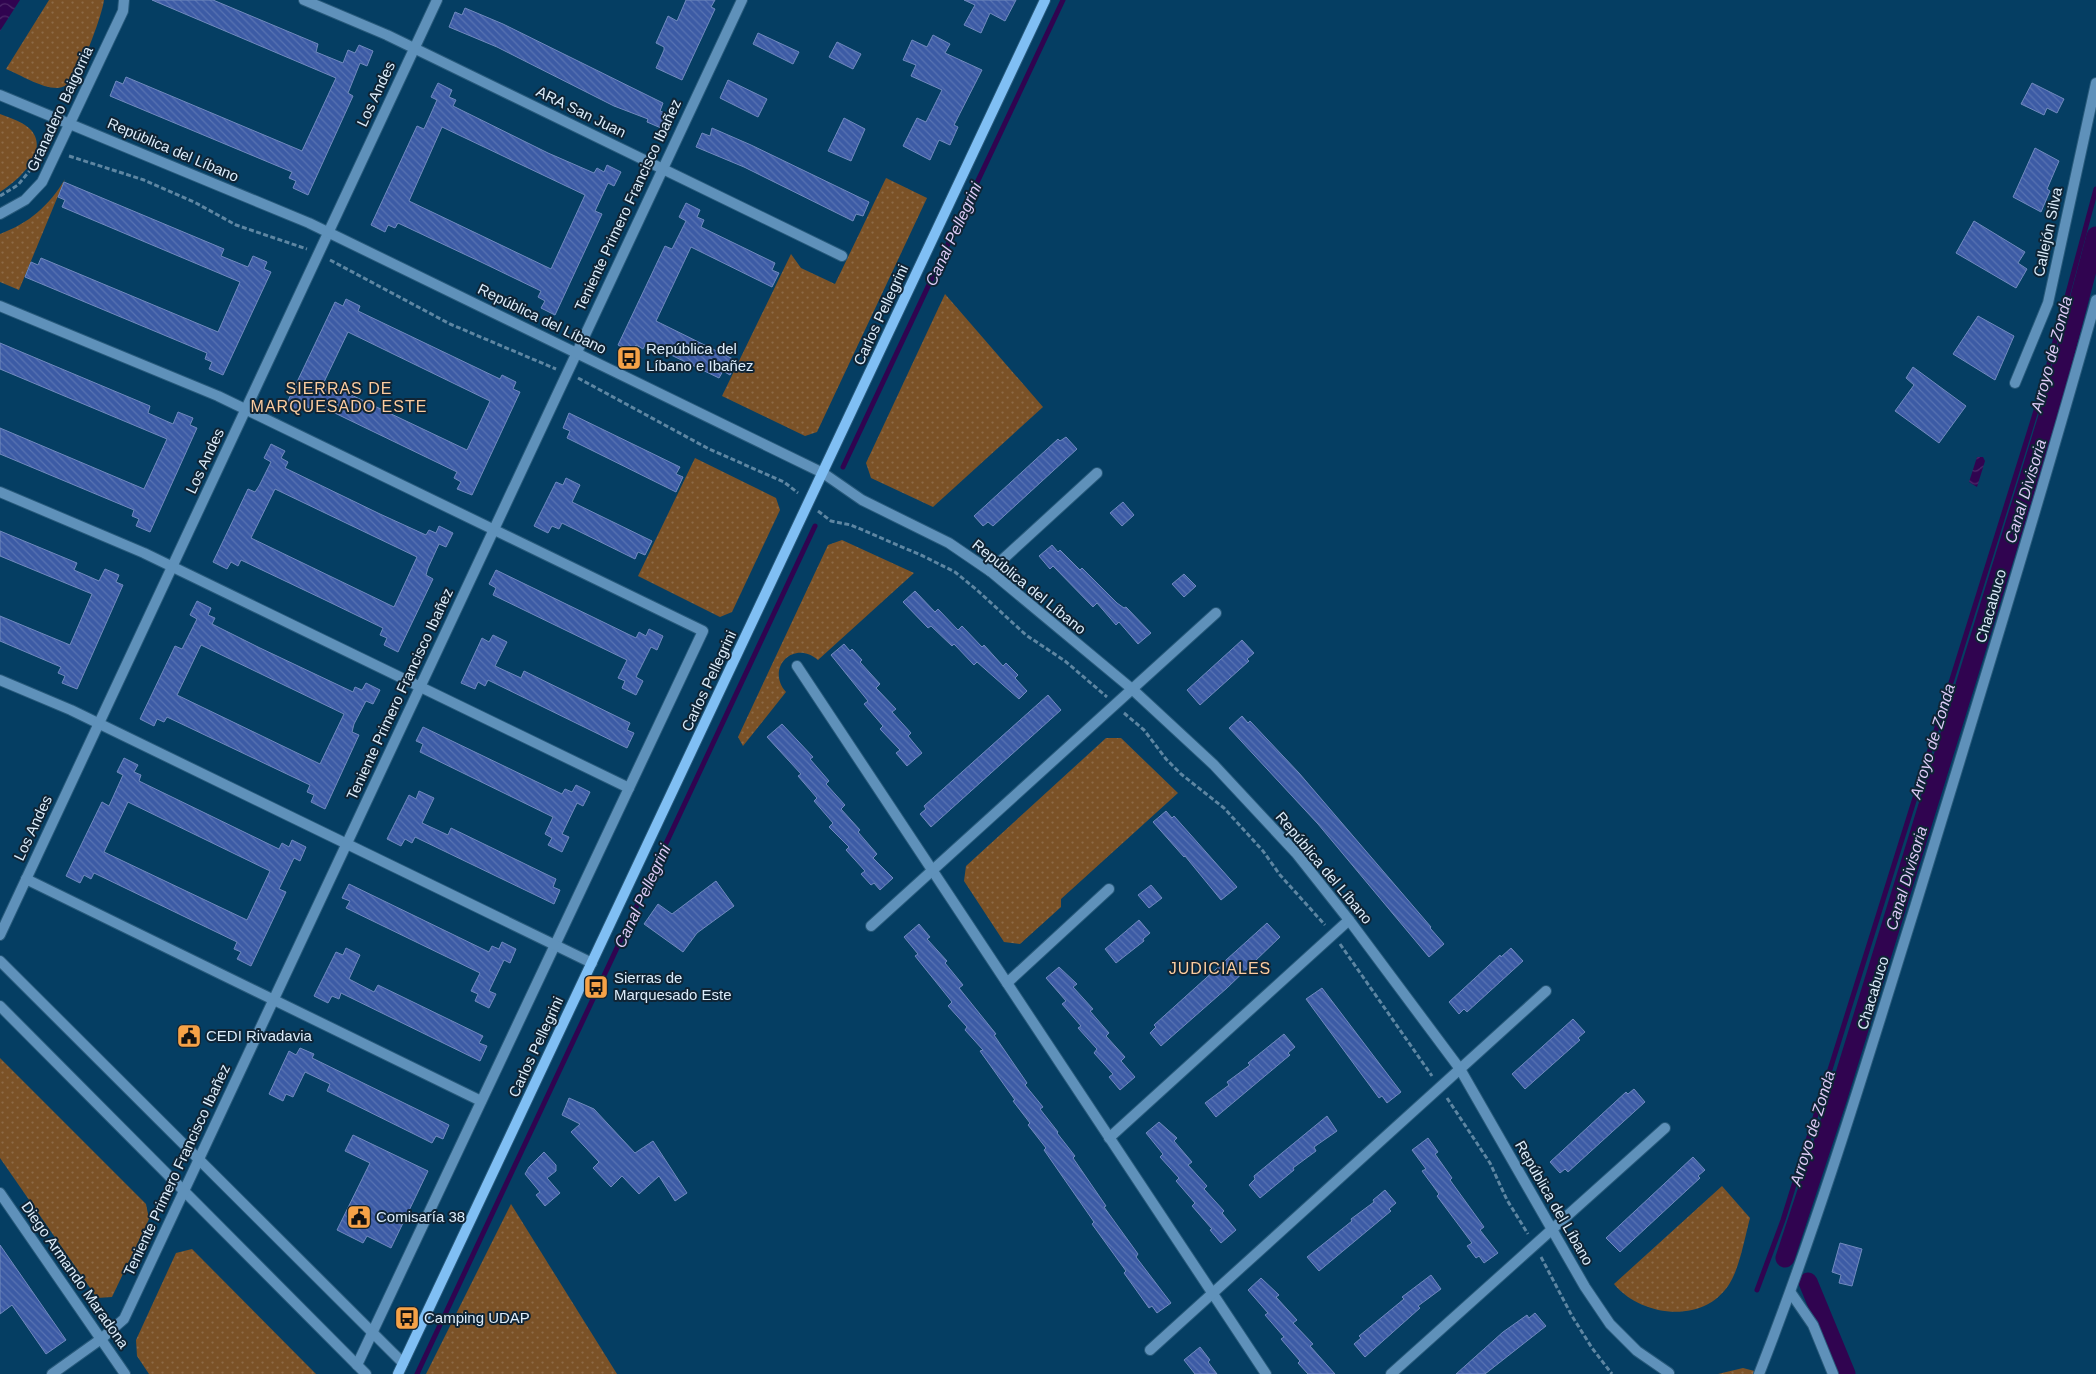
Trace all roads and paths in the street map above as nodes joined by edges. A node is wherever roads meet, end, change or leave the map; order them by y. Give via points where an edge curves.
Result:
1 (124, 0) edge
2 (304, 0) edge
3 (437, 0) edge
4 (742, 0) edge
5 (1045, 0) edge
6 (414, 48) junction
7 (2096, 83) edge
8 (0, 95) edge
9 (70, 124) junction
10 (56, 152) junction
11 (662, 168) junction
12 (0, 196) edge
13 (0, 214) edge
14 (328, 232) junction
15 (318, 253) junction
16 (842, 256) dead end
17 (2096, 300) edge
18 (0, 306) edge
19 (576, 353) junction
20 (566, 372) junction
21 (2015, 383) dead end
22 (245, 409) junction
23 (824, 473) junction
24 (1096, 473) dead end
25 (0, 492) edge
26 (809, 504) junction
27 (493, 530) junction
28 (172, 566) junction
29 (990, 571) junction
30 (1216, 613) dead end
31 (797, 666) dead end
32 (0, 680) edge
33 (420, 686) junction
34 (1132, 689) junction
35 (1115, 704) junction
36 (99, 723) junction
37 (629, 788) junction
38 (346, 843) junction
39 (932, 870) junction
40 (26, 879) junction
41 (1109, 889) dead end
42 (1349, 920) junction
43 (871, 926) dead end
44 (0, 935) edge
45 (1333, 935) junction
46 (555, 944) junction
47 (0, 961) edge
48 (592, 962) junction
49 (1007, 983) junction
50 (1546, 991) dead end
51 (273, 1000) junction
52 (0, 1006) edge
53 (1460, 1069) junction
54 (1440, 1087) junction
55 (481, 1101) junction
56 (1665, 1128) dead end
57 (1109, 1138) junction
58 (199, 1159) junction
59 (184, 1191) junction
60 (0, 1193) edge
61 (1552, 1229) junction
62 (1536, 1244) junction
63 (1213, 1293) junction
64 (1791, 1293) junction
65 (372, 1333) junction
66 (101, 1340) junction
67 (1150, 1350) dead end
68 (403, 1363) junction
69 (357, 1365) junction
70 (52, 1374) edge
71 (125, 1374) edge
72 (366, 1374) edge
73 (398, 1374) edge
74 (1266, 1374) edge
75 (1391, 1374) edge
76 (1612, 1374) edge
77 (1669, 1374) edge
78 (1759, 1374) edge
79 (1834, 1374) edge

1 - 9 street, Granadero Baigorria via 123,11
2 - 6 street, ARA San Juan
3 - 6 street, Los Andes
4 - 11 street, Teniente Primero Francisco Ibañez
5 - 23 main road, Carlos Pellegrini
6 - 11 street, ARA San Juan
6 - 14 street, Los Andes
7 - 21 street, Callejón Silva via 2048,303
8 - 9 street, República del Líbano
9 - 10 street, Granadero Baigorria
9 - 14 street, República del Líbano
10 - 12 path via 45,155 18,185
10 - 13 street, Granadero Baigorria via 34,193
10 - 15 path via 144,180 236,225
11 - 16 street, ARA San Juan
11 - 19 street, Teniente Primero Francisco Ibañez
14 - 15 street, Los Andes
14 - 19 street, República del Líbano
15 - 20 path via 450,324
15 - 22 street, Los Andes
17 - 64 street, Chacabuco via 1982,690 1833,1172
18 - 22 street
19 - 20 street, Teniente Primero Francisco Ibañez
19 - 23 street, República del Líbano
20 - 26 path via 702,446 784,482
20 - 27 street, Teniente Primero Francisco Ibañez
22 - 27 street
22 - 28 street, Los Andes
23 - 26 main road, Carlos Pellegrini
23 - 29 street, República del Líbano via 862,500 949,543
24 - 29 street
25 - 28 street
26 - 35 path via 831,521 851,525 955,572 1026,635 1065,661
26 - 48 main road, Carlos Pellegrini
27 - 33 street, Teniente Primero Francisco Ibañez
27 - 37 street, Carlos Pellegrini via 702,631
28 - 33 street
28 - 36 street, Los Andes
29 - 34 street, República del Líbano
30 - 34 street
31 - 39 street
32 - 36 street
33 - 37 street
33 - 38 street, Teniente Primero Francisco Ibañez
34 - 35 street
34 - 42 street, República del Líbano via 1220,772 1296,853
35 - 39 street
35 - 45 path via 1144,730 1181,774 1224,808
36 - 38 street
36 - 40 street, Los Andes
37 - 46 street, Carlos Pellegrini
38 - 46 street
38 - 51 street, Teniente Primero Francisco Ibañez
39 - 43 street
39 - 49 street
40 - 44 street, Los Andes
40 - 51 street
41 - 49 street
42 - 45 street
42 - 53 street, República del Líbano
45 - 54 path
45 - 57 street
46 - 48 street
46 - 55 street, Carlos Pellegrini
47 - 58 street
48 - 68 main road, Carlos Pellegrini
49 - 57 street
50 - 53 street
51 - 55 street
51 - 58 street, Teniente Primero Francisco Ibañez
52 - 59 street
53 - 54 street
53 - 61 street, República del Líbano
54 - 62 path via 1485,1155 1507,1200
54 - 63 street
55 - 65 street, Carlos Pellegrini
56 - 61 street
57 - 63 street
58 - 59 street, Teniente Primero Francisco Ibañez
58 - 65 street
59 - 66 street, Teniente Primero Francisco Ibañez via 124,1319
59 - 69 street
60 - 66 street, Diego Armando Maradona
61 - 62 street
61 - 77 street, República del Líbano via 1610,1324 1637,1351
62 - 75 street
62 - 76 path via 1572,1316
63 - 67 street
63 - 74 street
64 - 78 street, Chacabuco
64 - 79 street via 1813,1324
65 - 68 street
65 - 69 street, Carlos Pellegrini
66 - 70 street, Teniente Primero Francisco Ibañez
66 - 71 street, Diego Armando Maradona
68 - 73 main road, Carlos Pellegrini
69 - 72 street

